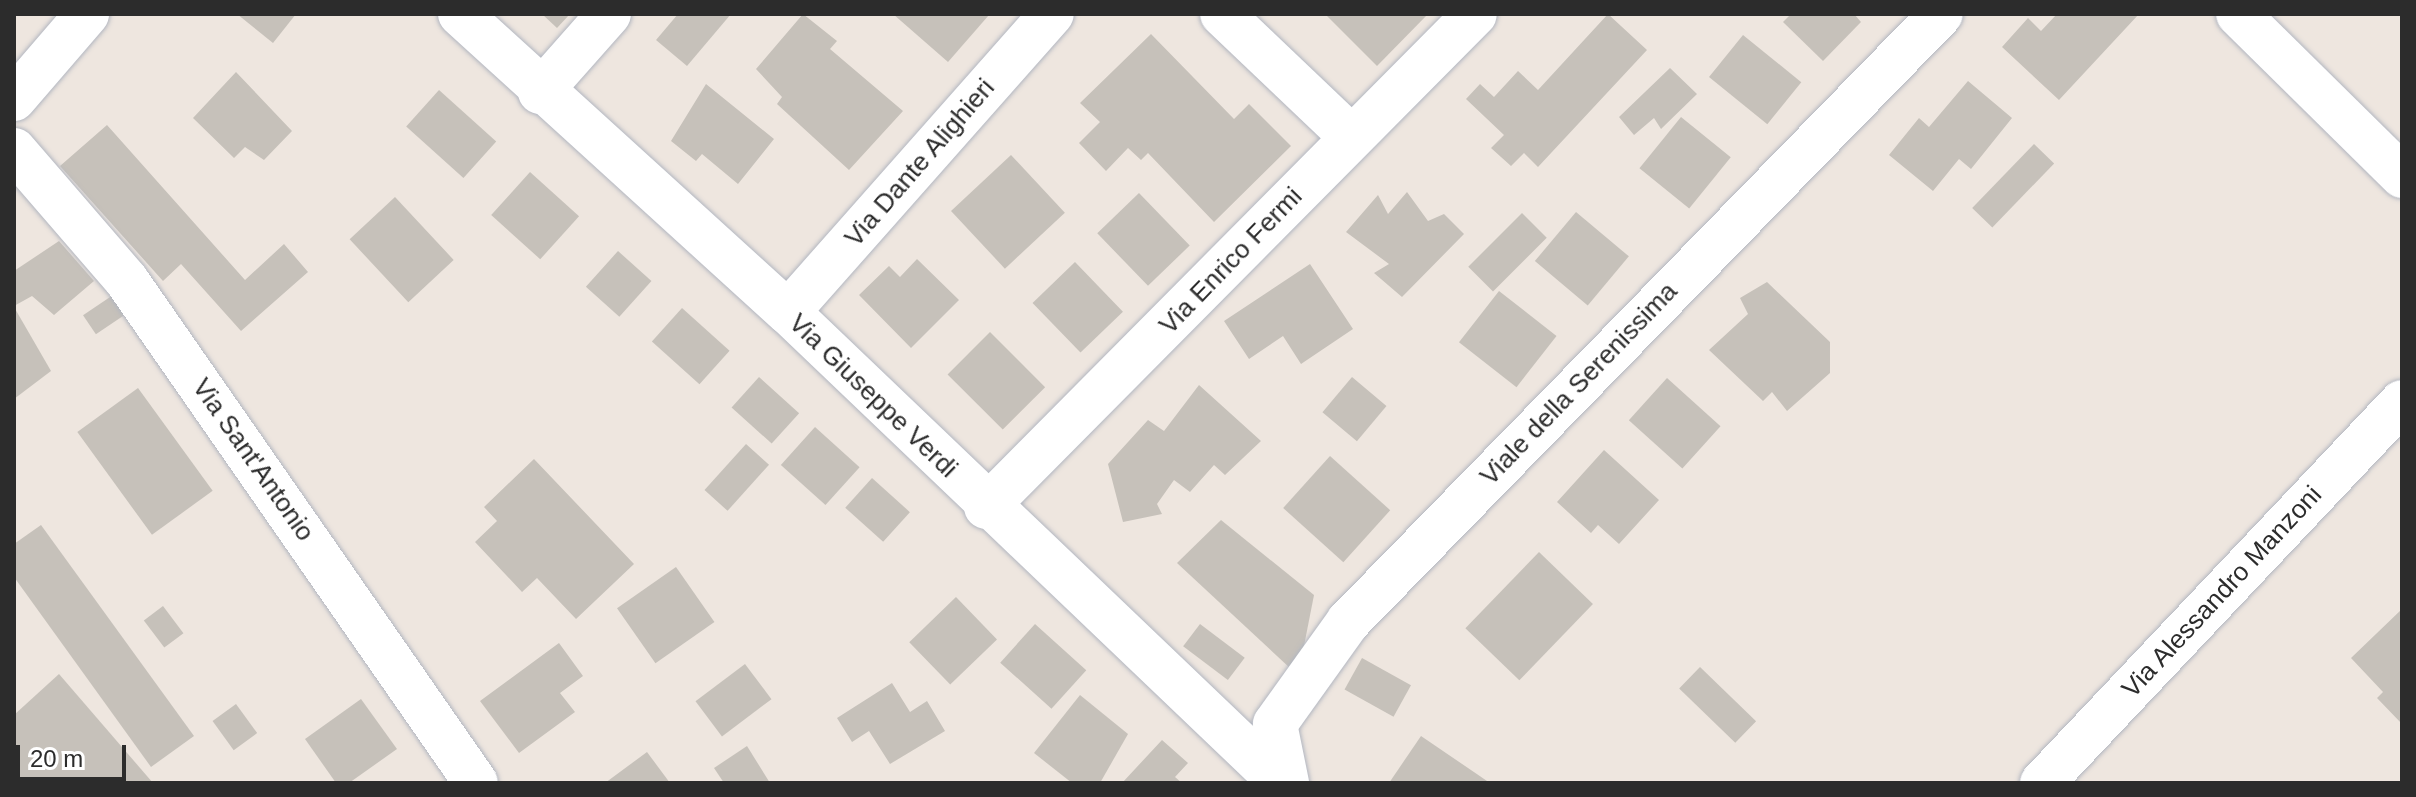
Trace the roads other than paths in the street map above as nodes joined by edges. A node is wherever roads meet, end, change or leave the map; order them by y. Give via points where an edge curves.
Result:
1 (87, 14) edge
2 (460, 14) edge
3 (609, 14) edge
4 (1052, 14) edge
5 (1222, 14) edge
6 (1475, 14) edge
7 (1941, 14) edge
8 (2238, 14) edge
9 (540, 92) junction
10 (14, 99) edge
11 (1351, 137) junction
12 (14, 150) edge
13 (2402, 176) edge
14 (788, 312) junction
15 (2402, 402) edge
16 (986, 507) junction
17 (476, 783) edge
18 (1281, 783) edge
19 (1287, 783) edge
20 (2042, 783) edge

1 - 10 street
2 - 9 street, Via Giuseppe Verdi
3 - 9 street
4 - 14 street, Via Dante Alighieri
5 - 11 street
6 - 11 street, Via Enrico Fermi
7 - 19 street, Viale della Serenissima via 1348,622 1275,724
8 - 13 street
9 - 14 street, Via Giuseppe Verdi
11 - 16 street, Via Enrico Fermi
12 - 17 street, Via Sant'Antonio via 136,294
14 - 16 street, Via Giuseppe Verdi
15 - 20 street, Via Alessandro Manzoni
16 - 18 street, Via Giuseppe Verdi

